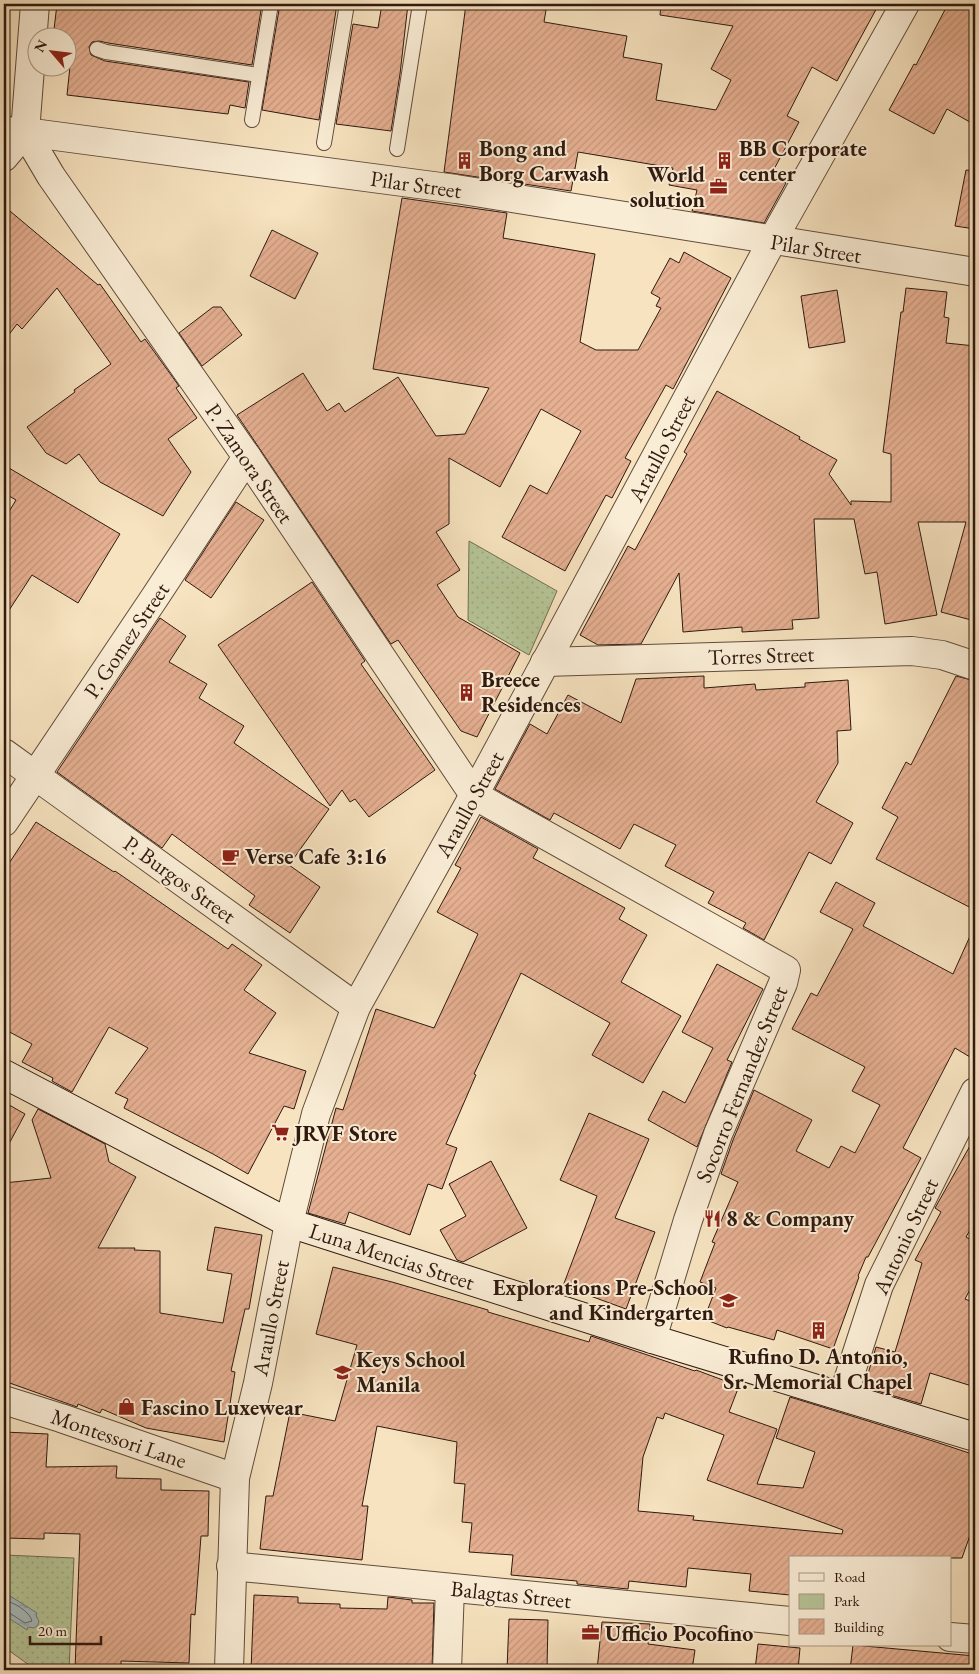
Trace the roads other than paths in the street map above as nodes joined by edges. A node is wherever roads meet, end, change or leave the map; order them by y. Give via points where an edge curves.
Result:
1 (35, 4) edge
2 (271, 4) edge
3 (346, 4) edge
4 (420, 4) edge
5 (905, 4) edge
6 (97, 49) dead end
7 (260, 75) junction
8 (252, 120) dead end
9 (14, 131) edge
10 (324, 143) dead end
11 (397, 148) dead end
12 (4, 157) edge
13 (772, 241) junction
14 (975, 272) edge
15 (247, 457) junction
16 (545, 662) junction
17 (975, 666) edge
18 (4, 753) edge
19 (35, 774) junction
20 (474, 795) junction
21 (4, 822) edge
22 (356, 1007) junction
23 (4, 1074) edge
24 (975, 1092) edge
25 (289, 1223) junction
26 (652, 1339) junction
27 (845, 1390) junction
28 (4, 1400) edge
29 (975, 1437) edge
30 (234, 1478) junction
31 (231, 1566) junction
32 (450, 1588) junction
33 (789, 1621) edge
34 (952, 1637) edge
35 (975, 1639) edge
36 (229, 1670) edge
37 (447, 1670) edge

1 - 9 street
2 - 7 lane
3 - 10 lane
4 - 11 lane
5 - 13 street, Araullo Street
6 - 7 lane
7 - 8 lane
9 - 12 street
9 - 13 street, Pilar Street via 456,189
9 - 15 street, P. Zamora Street via 51,176
13 - 14 street, Pilar Street
13 - 16 street, Araullo Street
15 - 19 street, P. Gomez Street via 157,598
15 - 20 street, P. Zamora Street
16 - 17 street, Torres Street via 912,651 942,655
16 - 20 street, Araullo Street
18 - 19 street, P. Burgos Street
19 - 21 street, P. Gomez Street
19 - 22 street, P. Burgos Street
20 - 22 street, Araullo Street
20 - 26 street, Socorro Fernandez Street via 786,970 718,1134
22 - 25 street, Araullo Street via 316,1114
23 - 25 street, Luna Mencias Street
24 - 27 street, Antonio Street via 879,1285
25 - 26 street, Luna Mencias Street
25 - 30 street, Araullo Street via 258,1383
26 - 27 street, Luna Mencias Street
27 - 29 street, Luna Mencias Street
28 - 30 street, Montessori Lane
30 - 31 street, Araullo Street
31 - 32 street, Balagtas Street
31 - 36 street, Araullo Street
32 - 33 street, Balagtas Street
32 - 37 street
34 - 35 street

